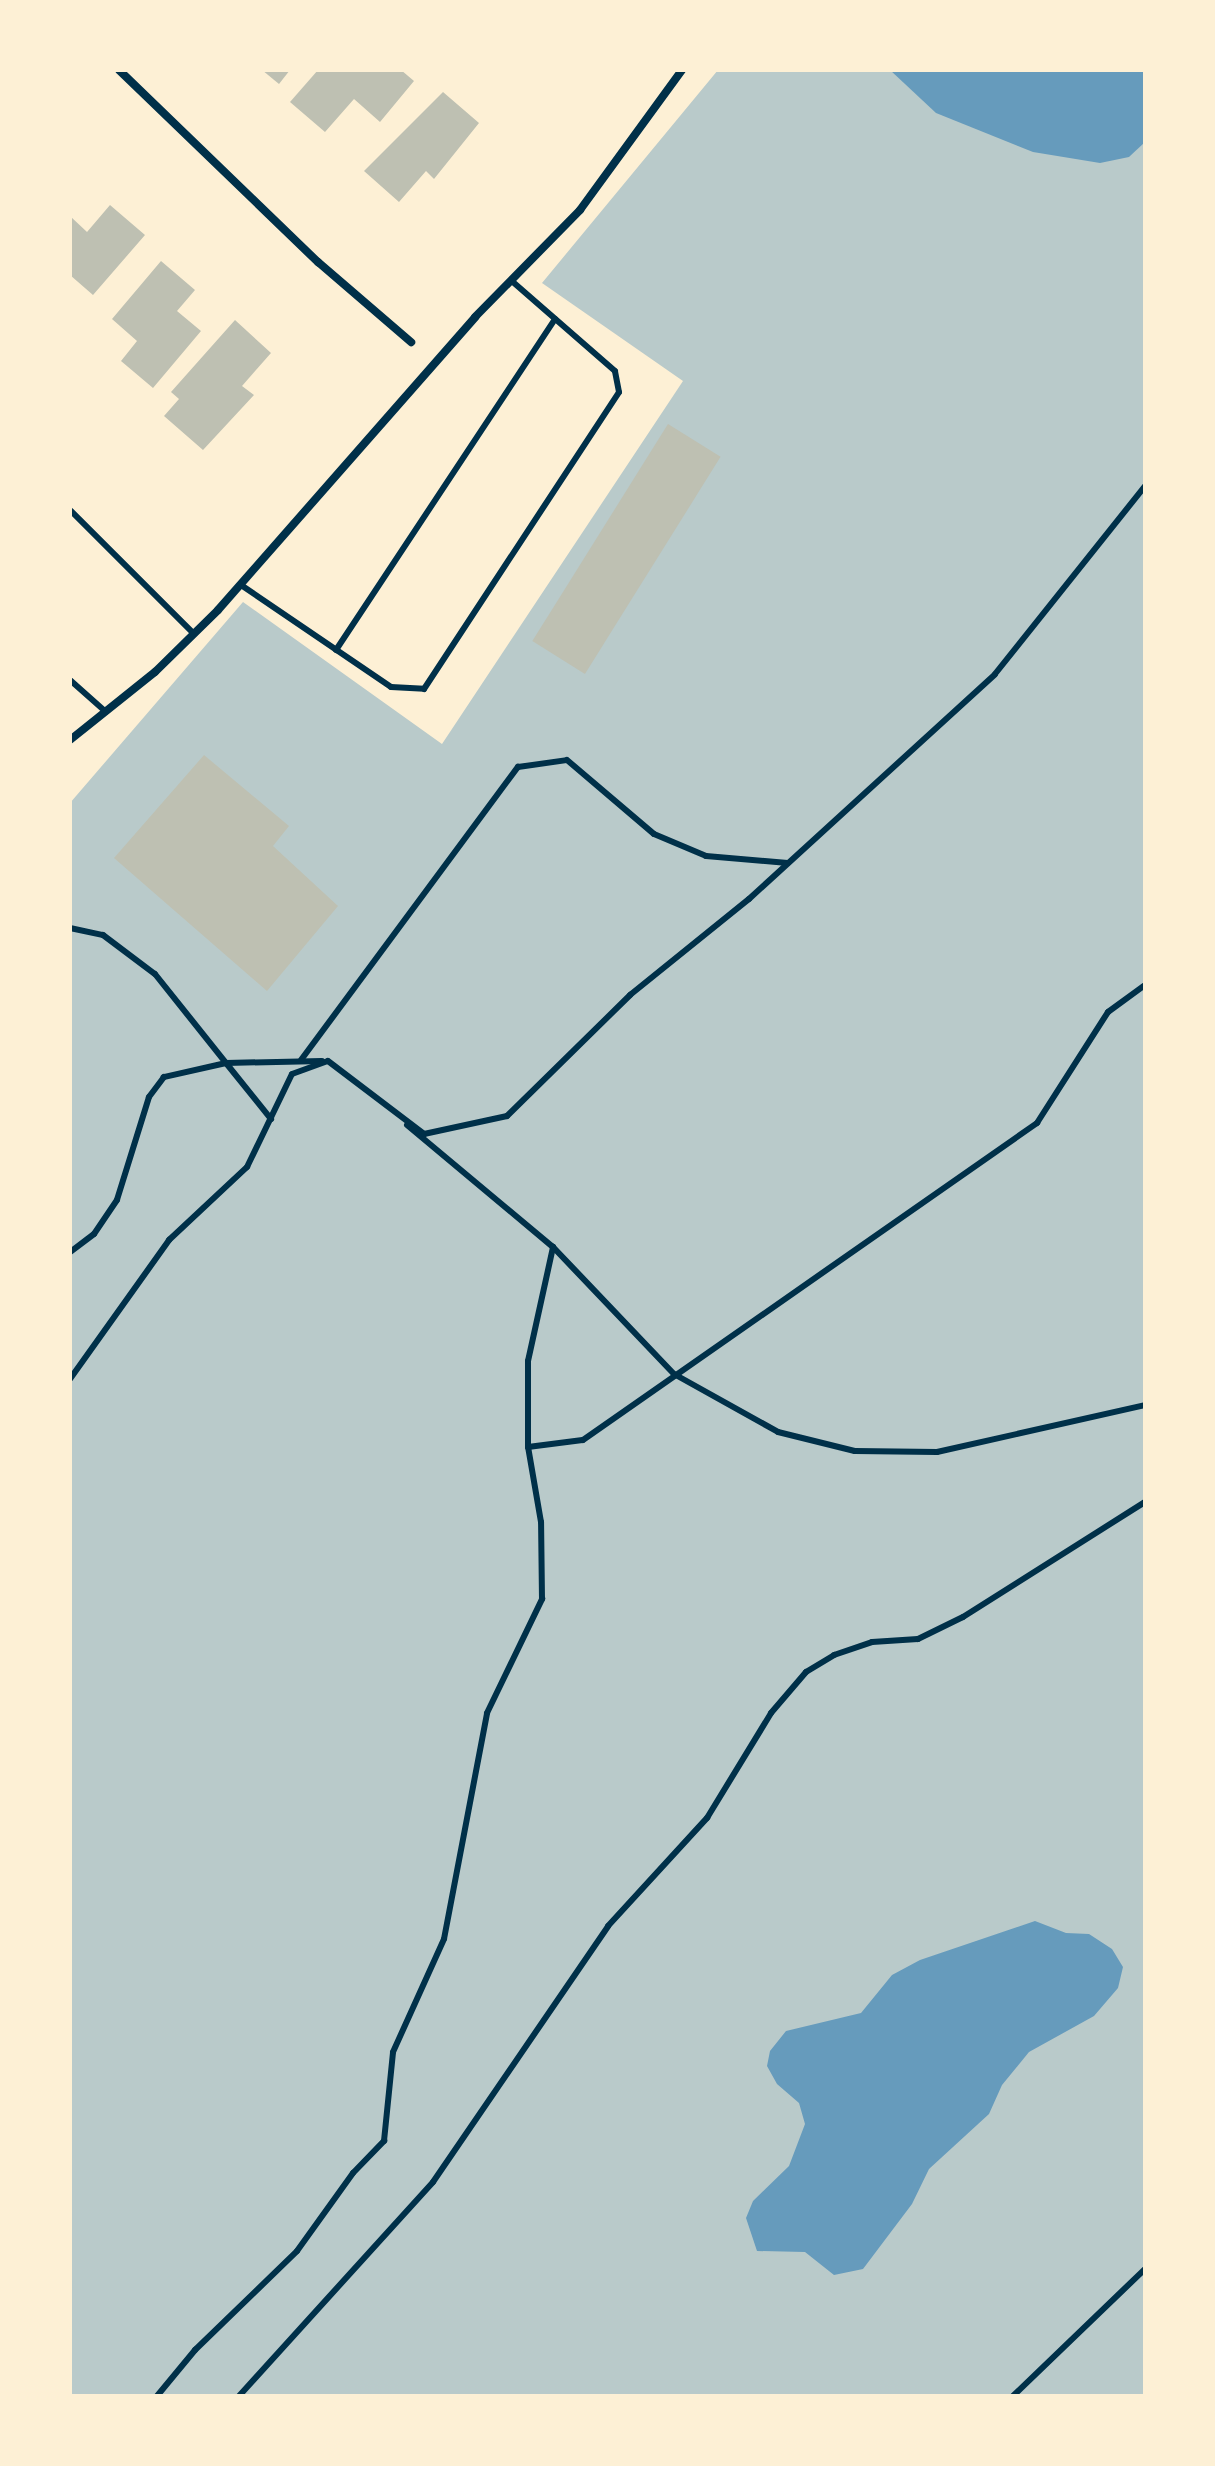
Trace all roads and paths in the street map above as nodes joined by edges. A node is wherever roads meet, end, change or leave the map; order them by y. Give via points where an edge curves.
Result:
1 (119, 70) edge
2 (682, 70) edge
3 (512, 281) junction
4 (555, 319) junction
5 (411, 342) dead end
6 (1145, 486) edge
7 (70, 510) edge
8 (241, 585) junction
9 (194, 634) junction
10 (336, 650) junction
11 (70, 680) edge
12 (106, 712) junction
13 (70, 740) edge
14 (788, 863) junction
15 (70, 928) edge
16 (1145, 985) edge
17 (301, 1060) junction
18 (328, 1061) junction
19 (226, 1063) junction
20 (271, 1119) junction
21 (553, 1247) junction
22 (70, 1252) edge
23 (674, 1374) junction
24 (70, 1379) edge
25 (1145, 1405) edge
26 (528, 1447) junction
27 (1145, 1502) edge
28 (1145, 2269) edge
29 (157, 2396) edge
30 (239, 2396) edge
31 (1013, 2396) edge

1 - 5 street via 318,262
2 - 3 street via 580,210
3 - 4 lane
3 - 8 street
4 - 10 lane
4 - 10 lane via 615,371 619,392 424,689 391,687
6 - 14 lane via 995,674
7 - 9 lane
8 - 9 street
8 - 10 lane
9 - 12 street
11 - 12 lane
12 - 13 street
14 - 17 lane via 706,856 654,834 567,760 518,767
14 - 18 lane via 630,995 507,1116 424,1134
15 - 19 lane via 103,935 155,974
16 - 23 lane via 1108,1012 1037,1123
17 - 18 lane
17 - 19 lane
18 - 20 lane via 292,1074
18 - 21 lane
19 - 20 lane
19 - 22 lane via 164,1077 149,1097 117,1200 94,1234
20 - 24 lane via 247,1167 169,1240
21 - 23 lane
21 - 26 lane via 528,1361
23 - 25 lane via 778,1432 855,1451 937,1452
23 - 26 lane via 583,1440
26 - 29 lane via 541,1522 542,1599 487,1713 444,1939 393,2052 384,2141 353,2173 297,2251 195,2350
27 - 30 lane via 963,1617 918,1639 872,1642 834,1655 806,1672 771,1713 707,1818 608,1926 433,2182
28 - 31 lane

